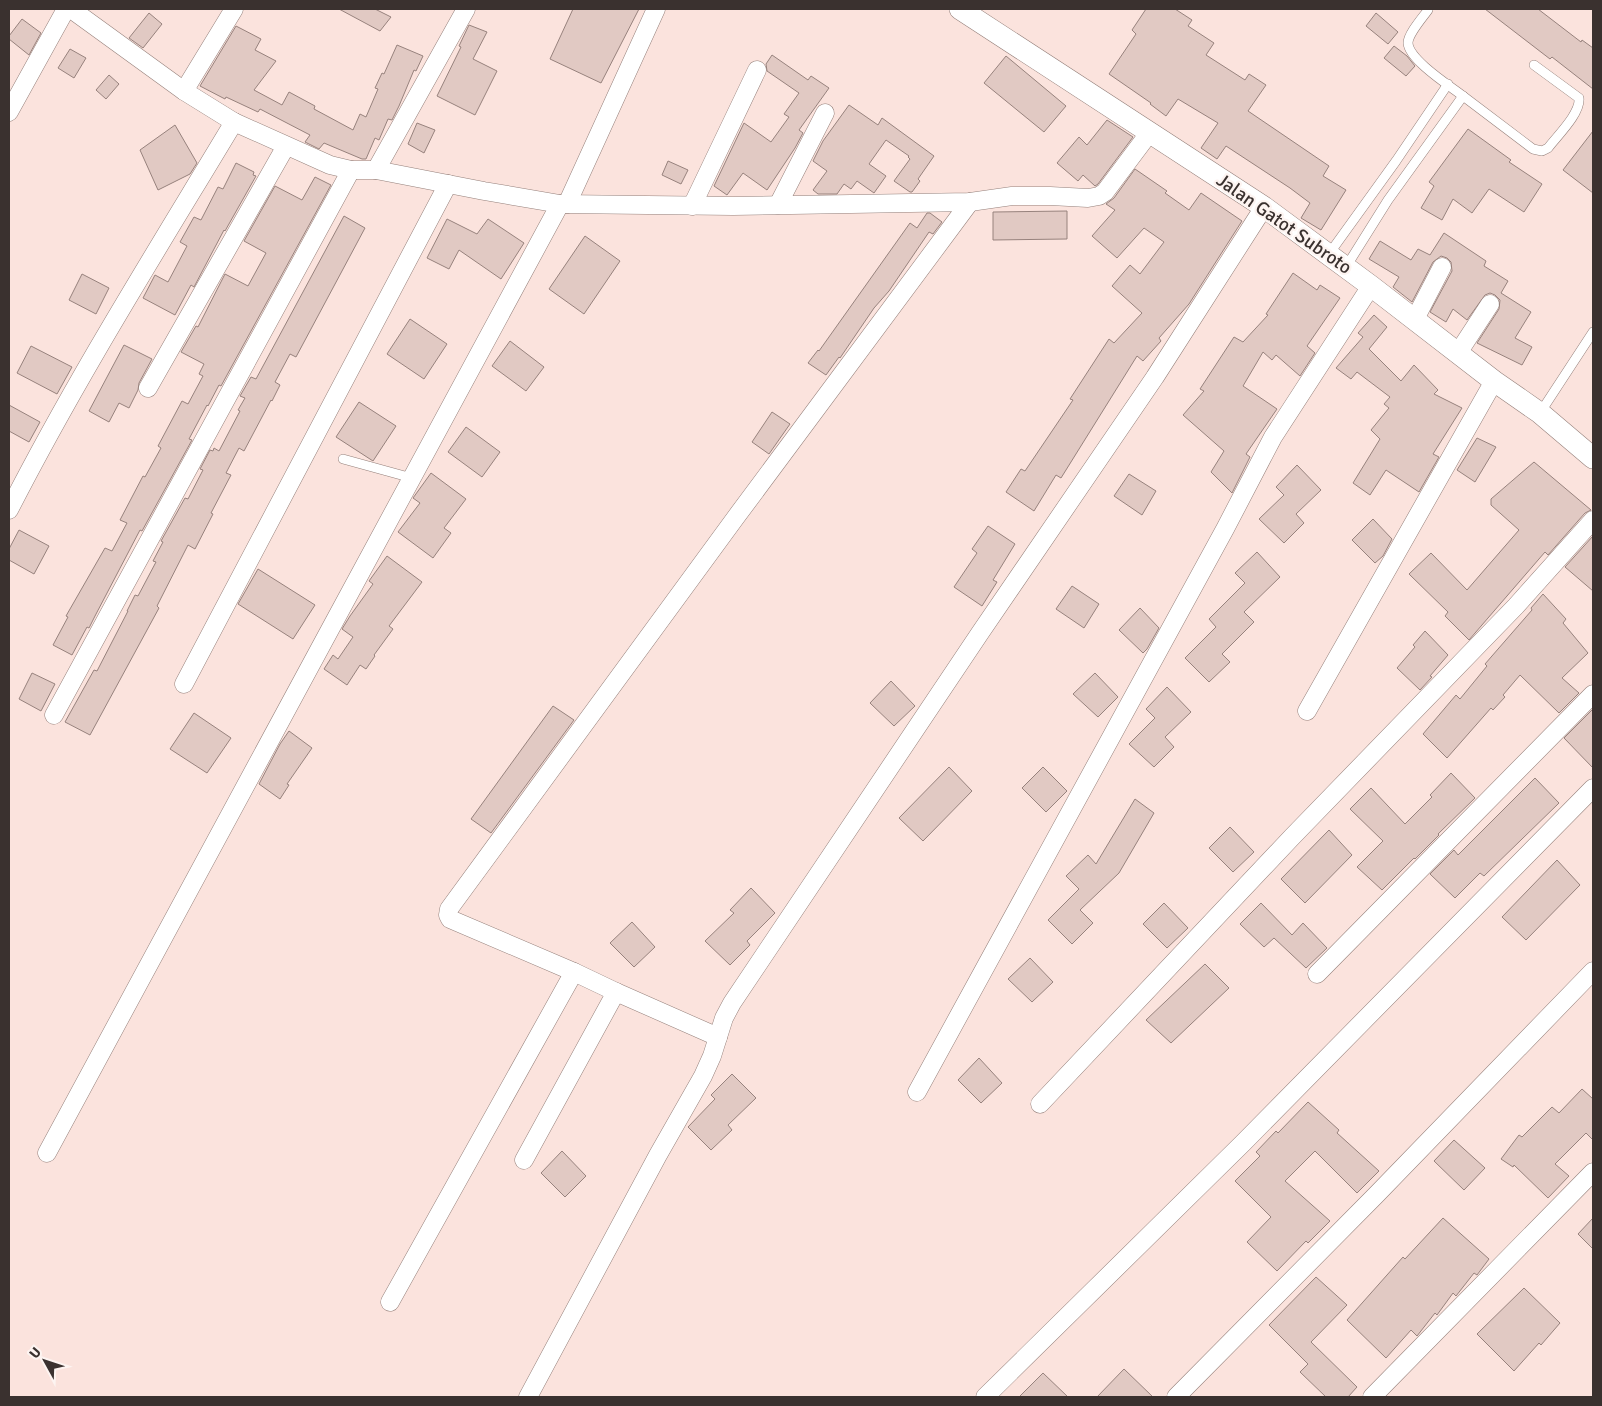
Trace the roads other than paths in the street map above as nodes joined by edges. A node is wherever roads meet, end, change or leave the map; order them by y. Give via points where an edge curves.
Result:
1 (234, 9) edge
2 (466, 9) edge
3 (656, 9) edge
4 (960, 9) edge
5 (72, 10) edge
6 (1428, 10) edge
7 (1534, 65) dead end
8 (757, 70) dead end
9 (1448, 84) junction
10 (184, 91) junction
11 (1463, 96) junction
12 (9, 112) edge
13 (825, 113) dead end
14 (234, 122) junction
15 (1150, 132) junction
16 (286, 146) junction
17 (350, 170) junction
18 (376, 170) junction
19 (448, 184) junction
20 (970, 202) junction
21 (563, 204) junction
22 (692, 206) junction
23 (778, 206) junction
24 (1264, 207) junction
25 (1337, 261) junction
26 (1442, 268) dead end
27 (1371, 286) junction
28 (1490, 304) dead end
29 (1415, 319) junction
30 (1593, 332) edge
31 (1458, 353) junction
32 (1494, 380) junction
33 (148, 388) dead end
34 (1540, 413) junction
35 (1593, 458) edge
36 (343, 460) dead end
37 (412, 478) junction
38 (9, 510) edge
39 (1593, 520) edge
40 (184, 684) dead end
41 (1593, 694) edge
42 (1307, 711) dead end
43 (54, 714) dead end
44 (1593, 788) edge
45 (1593, 970) edge
46 (574, 972) junction
47 (1317, 974) dead end
48 (616, 992) junction
49 (718, 1037) junction
50 (917, 1092) dead end
51 (1040, 1104) dead end
52 (47, 1153) dead end
53 (524, 1160) dead end
54 (1593, 1172) edge
55 (390, 1302) dead end
56 (528, 1397) edge
57 (985, 1397) edge
58 (1176, 1397) edge
59 (1372, 1397) edge

1 - 10 street
2 - 18 street
3 - 21 street
4 - 15 street, Jalan Gatot Subroto
5 - 10 street
5 - 12 street
6 - 9 lane via 1411,34 1408,41 1410,49 1418,60
7 - 11 lane via 1579,98 1580,104 1548,148 1542,151 1533,149
8 - 22 street
9 - 11 lane
9 - 25 lane via 1396,160
10 - 14 street
11 - 25 lane via 1388,200
13 - 23 street
14 - 16 street
14 - 38 street via 98,347
15 - 20 street via 1100,196 1012,196
15 - 24 street, Jalan Gatot Subroto
16 - 17 street
16 - 33 street
17 - 18 street
17 - 43 street
18 - 19 street
19 - 21 street
19 - 40 street
20 - 23 street
20 - 46 street via 449,909 450,919
21 - 22 street
21 - 37 street
22 - 23 street
24 - 25 street, Jalan Gatot Subroto
24 - 49 street via 1156,377 753,970 726,1012
25 - 27 street, Jalan Gatot Subroto
26 - 29 street
27 - 29 street, Jalan Gatot Subroto
27 - 50 street via 1273,437
28 - 31 street
29 - 31 street, Jalan Gatot Subroto
30 - 34 lane
31 - 32 street, Jalan Gatot Subroto
32 - 34 street, Jalan Gatot Subroto
32 - 42 street
34 - 35 street, Jalan Gatot Subroto
36 - 37 lane
37 - 52 street
39 - 51 street via 1516,606
41 - 47 street
44 - 57 street via 1243,1143
45 - 58 street
46 - 48 street
46 - 55 street
48 - 49 street
48 - 53 street
49 - 56 street via 703,1076
54 - 59 street

